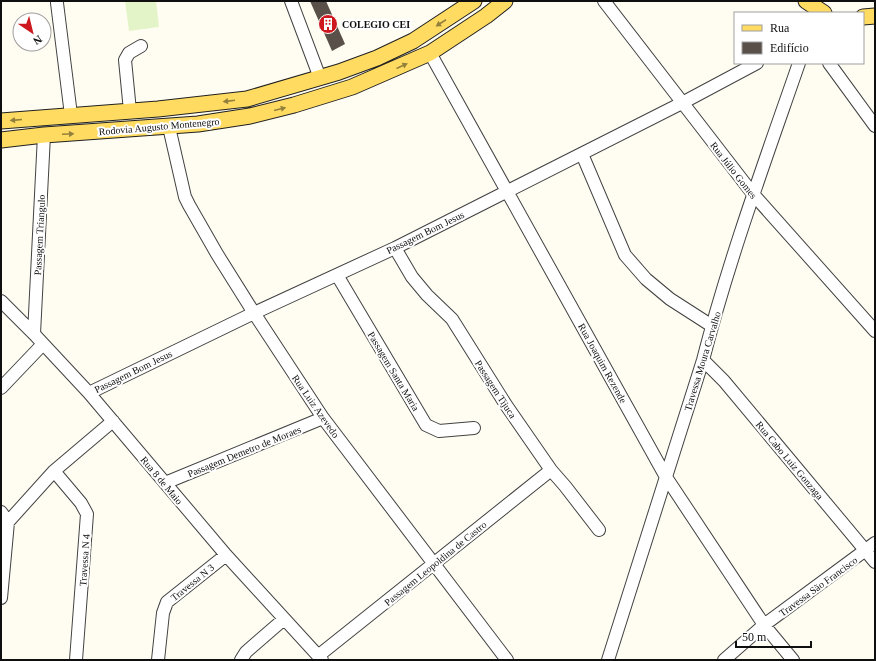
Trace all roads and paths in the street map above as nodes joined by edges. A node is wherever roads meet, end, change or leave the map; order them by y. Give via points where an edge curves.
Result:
1 (291, 1) edge
2 (474, 1) edge
3 (504, 1) edge
4 (604, 1) edge
5 (806, 1) edge
6 (57, 3) dead end
7 (459, 11) junction
8 (822, 12) edge
9 (875, 16) edge
10 (864, 17) edge
11 (470, 26) junction
12 (141, 46) dead end
13 (430, 54) junction
14 (755, 64) edge
15 (799, 64) edge
16 (830, 64) edge
17 (320, 78) junction
18 (247, 99) junction
19 (682, 104) junction
20 (130, 111) junction
21 (71, 115) junction
22 (250, 116) junction
23 (1, 121) edge
24 (875, 126) edge
25 (169, 128) junction
26 (44, 135) junction
27 (1, 140) edge
28 (582, 154) junction
29 (507, 191) junction
30 (753, 194) junction
31 (395, 248) junction
32 (337, 275) junction
33 (1, 301) edge
34 (254, 313) junction
35 (712, 326) junction
36 (875, 331) edge
37 (34, 334) junction
38 (43, 344) junction
39 (703, 360) junction
40 (1, 388) edge
41 (88, 392) junction
42 (323, 418) junction
43 (113, 421) junction
44 (474, 428) dead end
45 (551, 470) junction
46 (54, 471) junction
47 (666, 477) junction
48 (165, 483) junction
49 (3, 520) edge
50 (599, 530) dead end
51 (870, 547) edge
52 (226, 555) junction
53 (875, 562) edge
54 (433, 564) junction
55 (1, 598) edge
56 (284, 619) junction
57 (764, 625) junction
58 (320, 658) edge
59 (76, 660) edge
60 (158, 660) edge
61 (240, 660) edge
62 (508, 660) edge
63 (608, 660) edge
64 (724, 660) edge
65 (793, 660) edge

1 - 17 street
2 - 7 main road, Rodovia Augusto Montenegro
3 - 11 main road, Rodovia Augusto Montenegro
4 - 19 street, Rua Júlio Gomes
5 - 8 main road
6 - 21 street
7 - 11 main road
7 -> 17 main road, Rodovia Augusto Montenegro via 413,41 377,58
9 - 10 main road
11 - 13 main road, Rodovia Augusto Montenegro
12 - 20 street via 129,53 125,60
22 -> 13 main road, Rodovia Augusto Montenegro via 344,90
13 - 29 street, Rua Joaquim Rezende
14 - 19 street, Passagem Bom Jesus
15 - 30 street, Travessa Moura Carvalho
16 - 24 street
17 - 18 main road, Rodovia Augusto Montenegro
18 -> 20 main road, Rodovia Augusto Montenegro
18 - 22 main road
19 - 28 street, Passagem Bom Jesus
19 - 30 street, Rua Júlio Gomes
20 - 21 main road, Rodovia Augusto Montenegro
21 -> 23 main road, Rodovia Augusto Montenegro
22 - 25 main road, Rodovia Augusto Montenegro
26 -> 25 main road, Rodovia Augusto Montenegro
25 - 34 street, Rua Luiz Azevedo via 189,205
26 - 27 main road, Rodovia Augusto Montenegro
26 - 37 street, Passagem Triangulo
28 - 29 street, Passagem Bom Jesus
28 - 35 street via 625,255 646,279 670,299
29 - 31 street, Passagem Bom Jesus
29 - 47 street, Rua Joaquim Rezende
30 - 35 street, Travessa Moura Carvalho
30 - 36 street, Rua Júlio Gomes
31 - 32 street, Passagem Bom Jesus
31 - 45 street, Passagem Tijuca via 412,277 452,319
32 - 34 street, Passagem Bom Jesus
32 - 44 street, Passagem Santa Maria via 426,424 439,432
33 - 37 street, Rua 8 de Maio
34 - 41 street, Passagem Bom Jesus
34 - 42 street, Rua Luiz Azevedo
35 - 39 street, Travessa Moura Carvalho
37 - 38 street, Rua 8 de Maio
38 - 40 street
38 - 41 street, Rua 8 de Maio
39 - 47 street, Travessa Moura Carvalho
39 - 51 street, Rua Cabo Luiz Gonzaga
41 - 43 street, Rua 8 de Maio
42 - 48 street, Passagem Demetro de Moraes
42 - 54 street, Rua Luiz Azevedo
43 - 46 street
43 - 48 street, Rua 8 de Maio
45 - 50 street, Passagem Tijuca
45 - 54 street, Passagem Leopoldina de Castro
46 - 49 street
46 - 59 street, Travessa N 4 via 87,514
47 - 57 street, Rua Joaquim Rezende
47 - 63 street, Travessa Moura Carvalho
48 - 52 street, Rua 8 de Maio
49 - 55 street
51 - 53 street, Rua Cabo Luiz Gonzaga
51 - 57 street, Travessa São Francisco
52 - 56 street, Rua 8 de Maio
52 - 60 street, Travessa N 3 via 167,602 163,613
54 - 58 street, Passagem Leopoldina de Castro
54 - 62 street, Rua Luiz Azevedo
56 - 58 street, Rua 8 de Maio
56 - 61 street
57 - 64 street, Travessa São Francisco
57 - 65 street, Rua Joaquim Rezende

